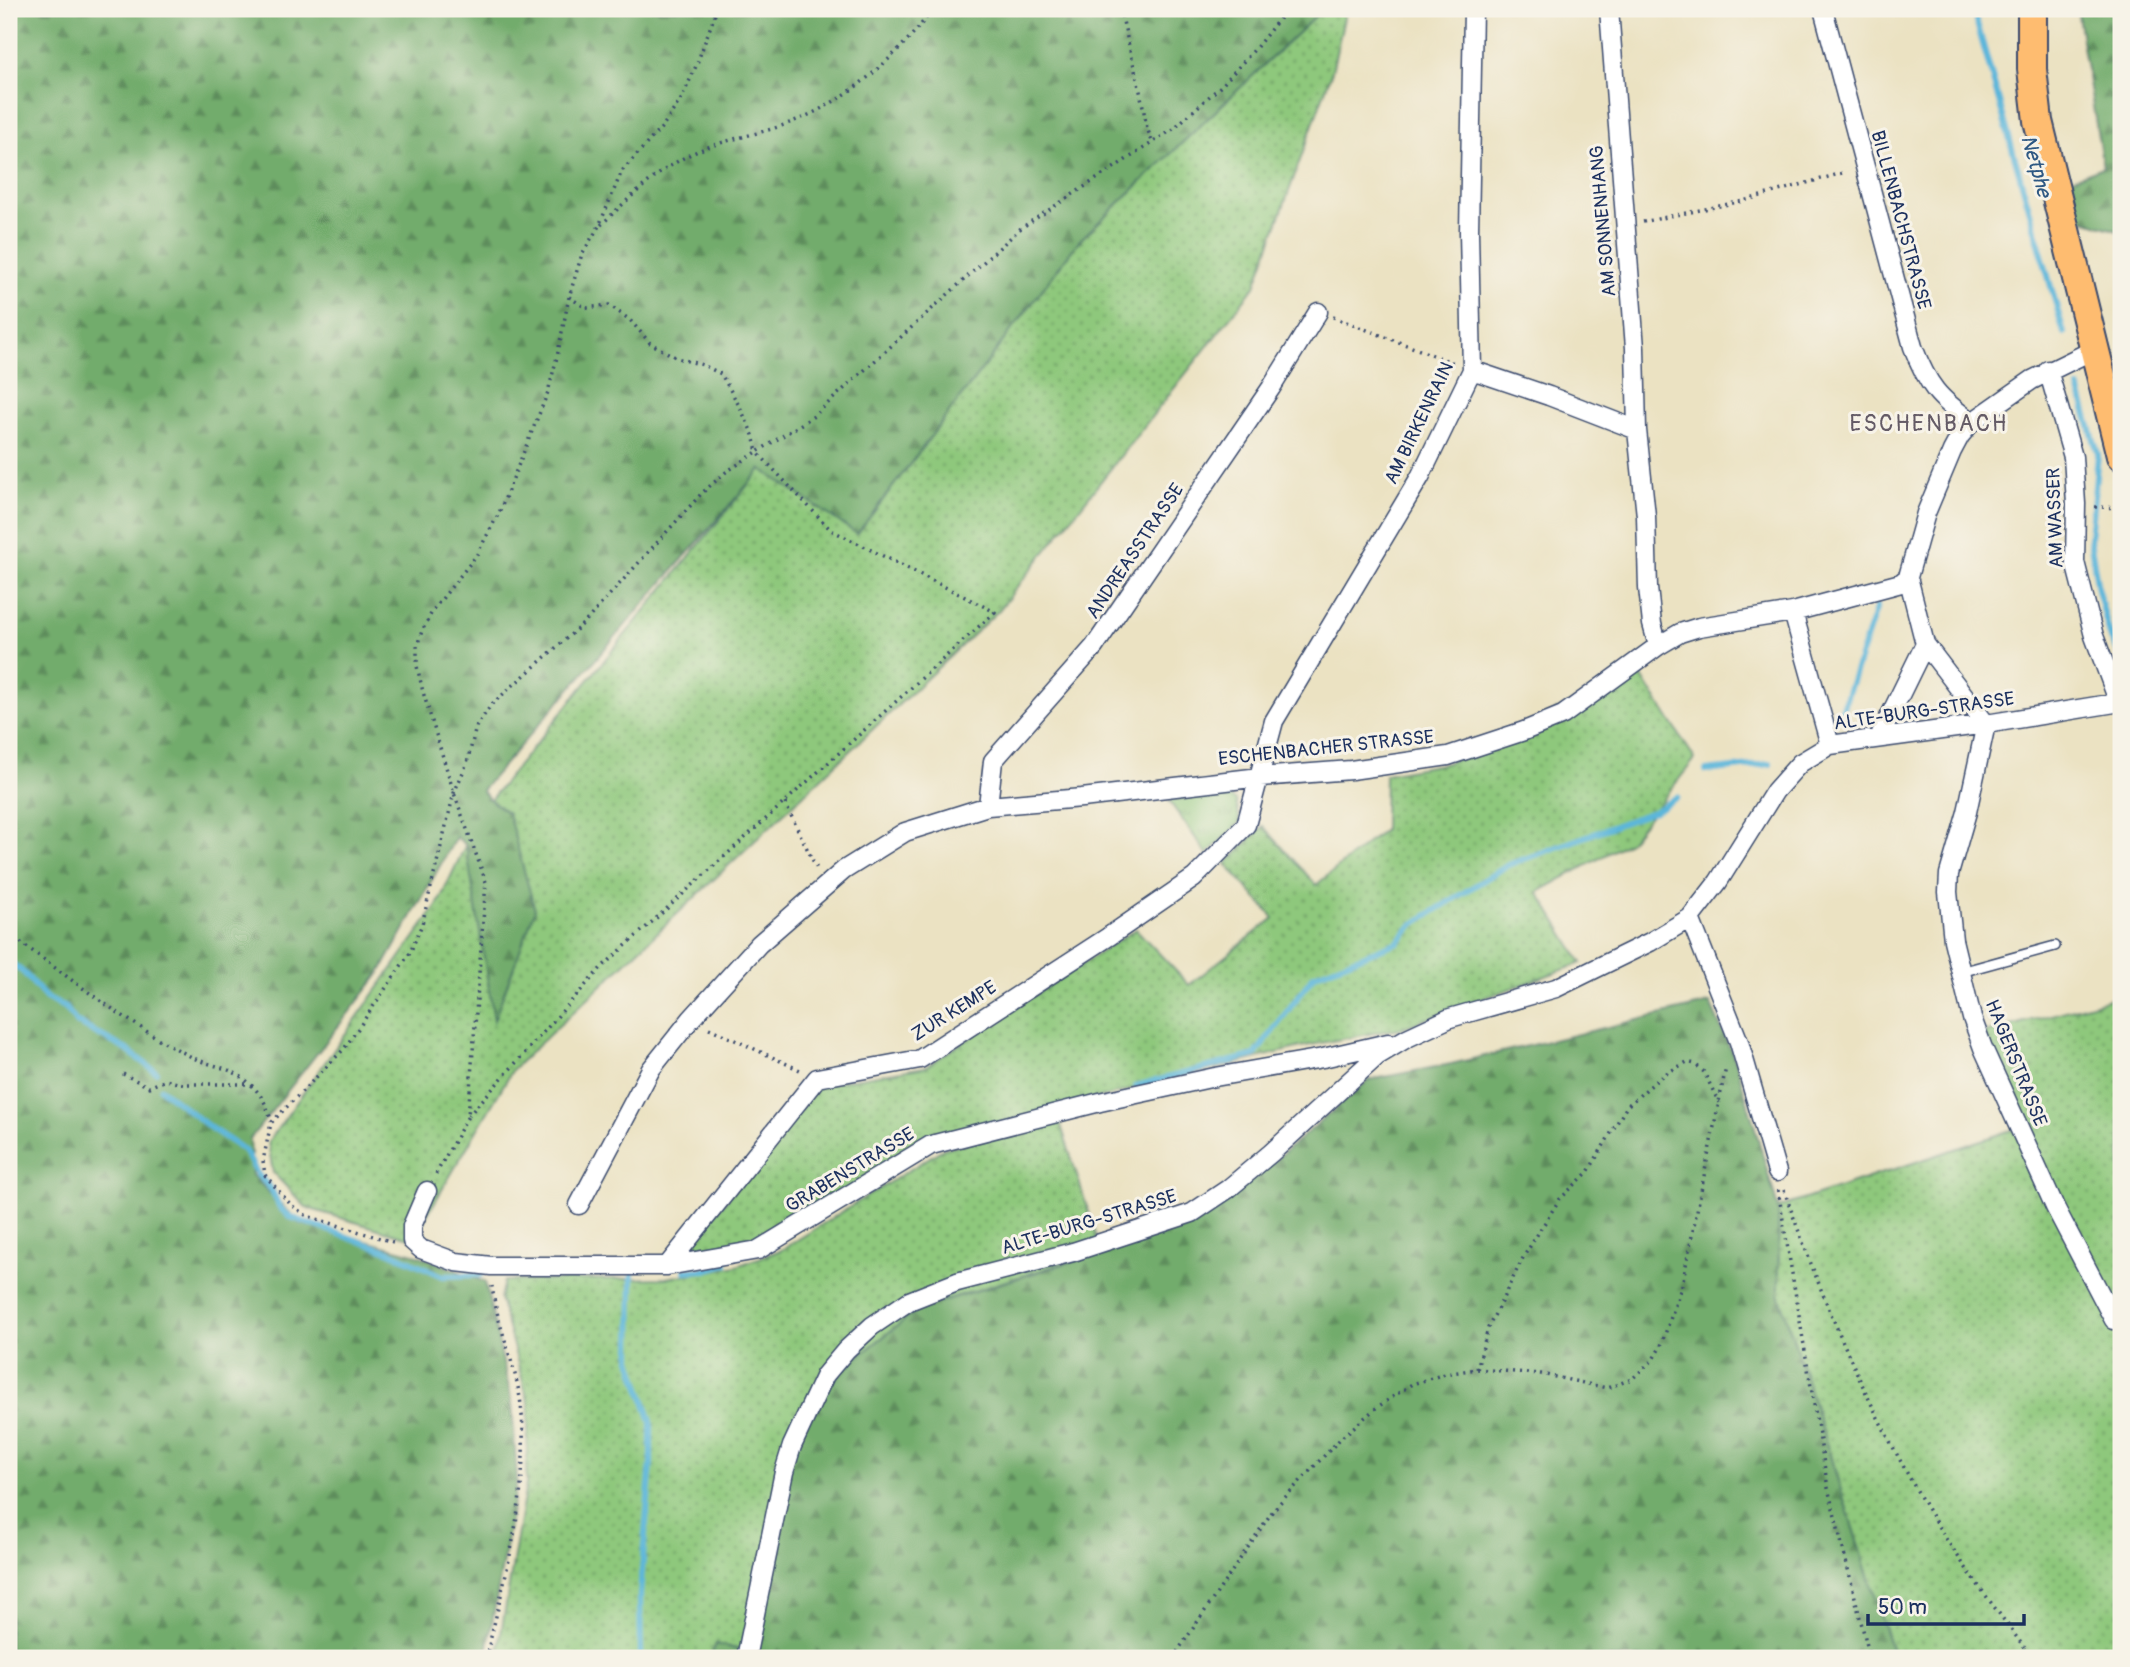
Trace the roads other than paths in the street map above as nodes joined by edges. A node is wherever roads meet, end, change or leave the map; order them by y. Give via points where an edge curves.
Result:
1 (1473, 9) edge
2 (1609, 9) edge
3 (1823, 9) edge
4 (2032, 9) edge
5 (1318, 312) road end
6 (2094, 350) junction
7 (1472, 370) junction
8 (2048, 370) junction
9 (1972, 422) junction
10 (1637, 430) junction
11 (2121, 456) edge
12 (1908, 577) junction
13 (1793, 612) junction
14 (1925, 644) junction
15 (1658, 646) junction
16 (2120, 704) edge
17 (1986, 724) junction
18 (1879, 738) junction
19 (1830, 745) junction
20 (1259, 777) junction
21 (988, 806) junction
22 (1690, 918) junction
23 (2056, 946) dead end
24 (1961, 972) junction
25 (1407, 1038) junction
26 (1777, 1172) road end
27 (427, 1191) road end
28 (579, 1205) dead end
29 (667, 1266) junction
30 (2114, 1320) dead end
31 (746, 1658) edge

1 - 7 street, AM BIRKENRAIN
2 - 10 street, AM SONNENHANG
3 - 9 street, BILLENBACHSTRASSE via 1913,347 1924,375 1945,403
4 - 6 main road via 2038,121
5 - 21 street, ANDREASSTRASSE via 1094,647 993,761
6 - 8 street
6 - 11 main road
7 - 10 street
7 - 20 street, AM BIRKENRAIN via 1420,477 1274,721
8 - 9 street
8 - 16 street, AM WASSER via 2073,457 2075,562 2094,636
9 - 12 street via 1951,451 1926,513
10 - 15 street, AM SONNENHANG via 1648,588
12 - 13 street, ESCHENBACHER STRASSE via 1889,587
12 - 14 street
13 - 15 street, ESCHENBACHER STRASSE via 1699,627
13 - 19 street
14 - 17 street
14 - 18 street
15 - 20 street, ESCHENBACHER STRASSE via 1563,715 1524,732 1448,756
16 - 17 street, ALTE-BURG-STRASSE
17 - 18 street, ALTE-BURG-STRASSE
17 - 24 street, HAGERSTRASSE via 1949,874 1950,916
18 - 19 street, ALTE-BURG-STRASSE
19 - 22 street, ALTE-BURG-STRASSE via 1800,763 1775,791
20 - 21 street, ESCHENBACHER STRASSE
20 - 29 street, ZUR KEMPE via 1246,825 1194,878 1108,937 920,1059 817,1078
21 - 28 street, ESCHENBACHER STRASSE via 905,832 844,870 760,944 651,1069
22 - 25 street, ALTE-BURG-STRASSE via 1556,988 1450,1018
22 - 26 street via 1739,1042
23 - 24 lane
24 - 30 street, HAGERSTRASSE via 1983,1048 2055,1207
25 - 29 street, GRABENSTRASSE via 1100,1102 931,1145 758,1250
25 - 31 street, ALTE-BURG-STRASSE via 1377,1056 1271,1153 1192,1213 1073,1252 957,1282 909,1301 846,1350 825,1376 792,1446
27 - 29 street, GRABENSTRASSE via 411,1233 416,1246 456,1262

